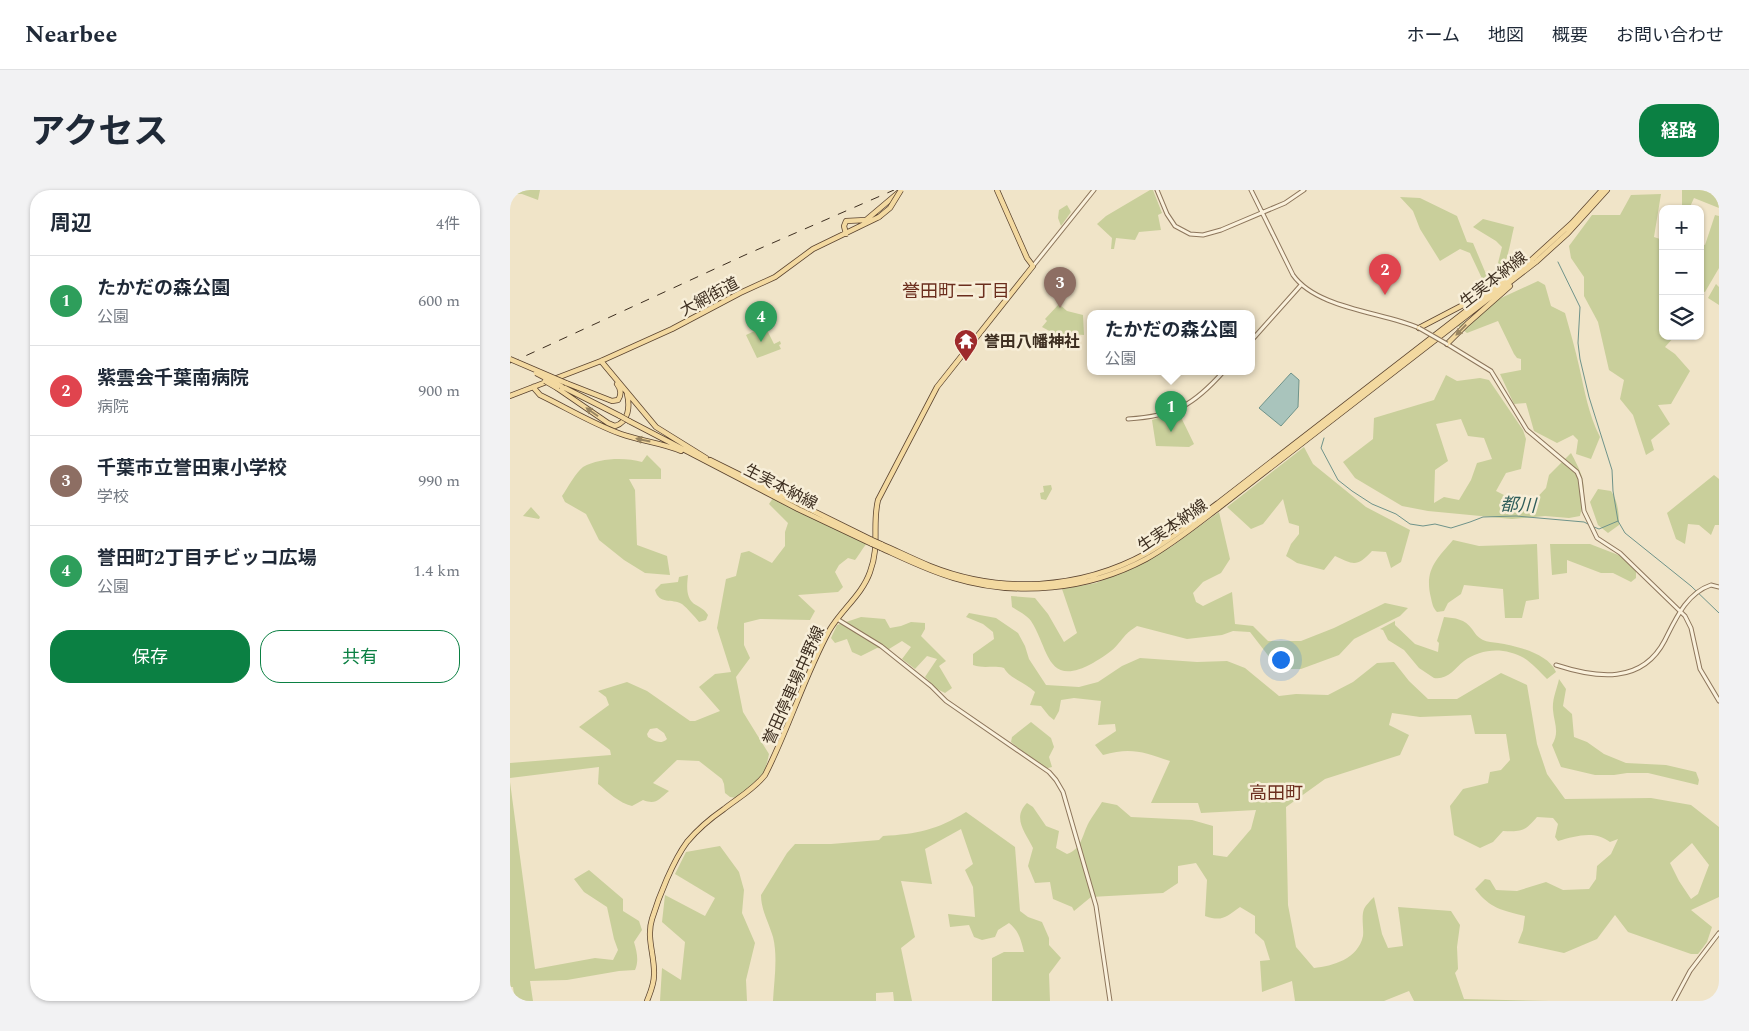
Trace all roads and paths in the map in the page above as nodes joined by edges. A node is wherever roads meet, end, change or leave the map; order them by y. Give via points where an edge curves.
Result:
1 (902, 190) edge
2 (997, 190) edge
3 (1094, 190) edge
4 (1157, 190) edge
5 (1251, 190) edge
6 (1304, 190) edge
7 (1602, 190) edge
8 (1607, 190) edge
9 (1262, 213) junction
10 (846, 234) junction
11 (1536, 262) junction
12 (1033, 266) junction
13 (1509, 278) junction
14 (1301, 284) junction
15 (1419, 328) junction
16 (1255, 336) edge
17 (1447, 344) junction
18 (510, 359) edge
19 (601, 361) junction
20 (1220, 375) edge
21 (533, 387) junction
22 (559, 387) junction
23 (627, 393) junction
24 (510, 396) edge
25 (1128, 419) dead end
26 (706, 460) junction
27 (881, 546) junction
28 (1719, 587) edge
29 (1680, 611) junction
30 (837, 619) junction
31 (1556, 665) dead end
32 (1719, 701) edge
33 (1719, 932) edge
34 (647, 1001) edge
35 (1110, 1001) edge
36 (1674, 1001) edge

1 - 10 main road, 大網街道, bridge via 890,208 879,217
1 - 10 main road via 866,220 846,221
2 - 12 main road
3 - 12 street
4 - 9 street via 1171,221 1190,234 1214,233
5 - 9 street
6 - 9 street
7 - 13 main road, 生実本納線 via 1555,240
8 - 11 main road, 生実本納線
9 - 14 street
10 - 19 main road, 大網街道 via 809,252 776,277
11 -> 17 main road
11 - 27 main road, 生実本納線 via 1186,532 1156,553 1125,568 1073,584 1014,589 954,578
12 - 30 main road, 誉田停車場中野線 via 940,382 930,399 878,500 876,549 870,572 862,588
13 - 15 main road
13 - 27 main road, 生実本納線 via 1176,535 1118,567 1060,582 999,583 967,578
14 - 15 street via 1333,302
14 - 16 street
15 - 17 street, bridge
17 - 29 street via 1493,373 1527,430 1577,472 1584,511 1598,538 1620,552
18 - 19 main road, bridge via 609,401 618,400 619,388
18 - 22 main road, bridge
19 - 21 main road, 大網街道
19 - 23 main road
20 - 25 street via 1202,394 1180,408 1156,416
21 - 24 main road, 大網街道
26 -> 21 main road via 617,432 540,395
23 -> 22 main road via 628,412 622,423 614,426
22 - 26 main road, 生実本納線, bridge
23 - 26 main road via 656,427
26 - 27 main road, 生実本納線, bridge
28 - 29 street via 1711,585 1700,590
29 - 31 street via 1663,644 1640,667 1612,676 1579,673
29 - 32 street via 1691,628 1700,669
30 - 34 main road, 誉田停車場中野線 via 823,643 765,775 693,836 680,855 651,922 654,976
30 - 35 street via 881,646 946,701 1056,780 1063,792 1096,906
33 - 36 street via 1690,971

